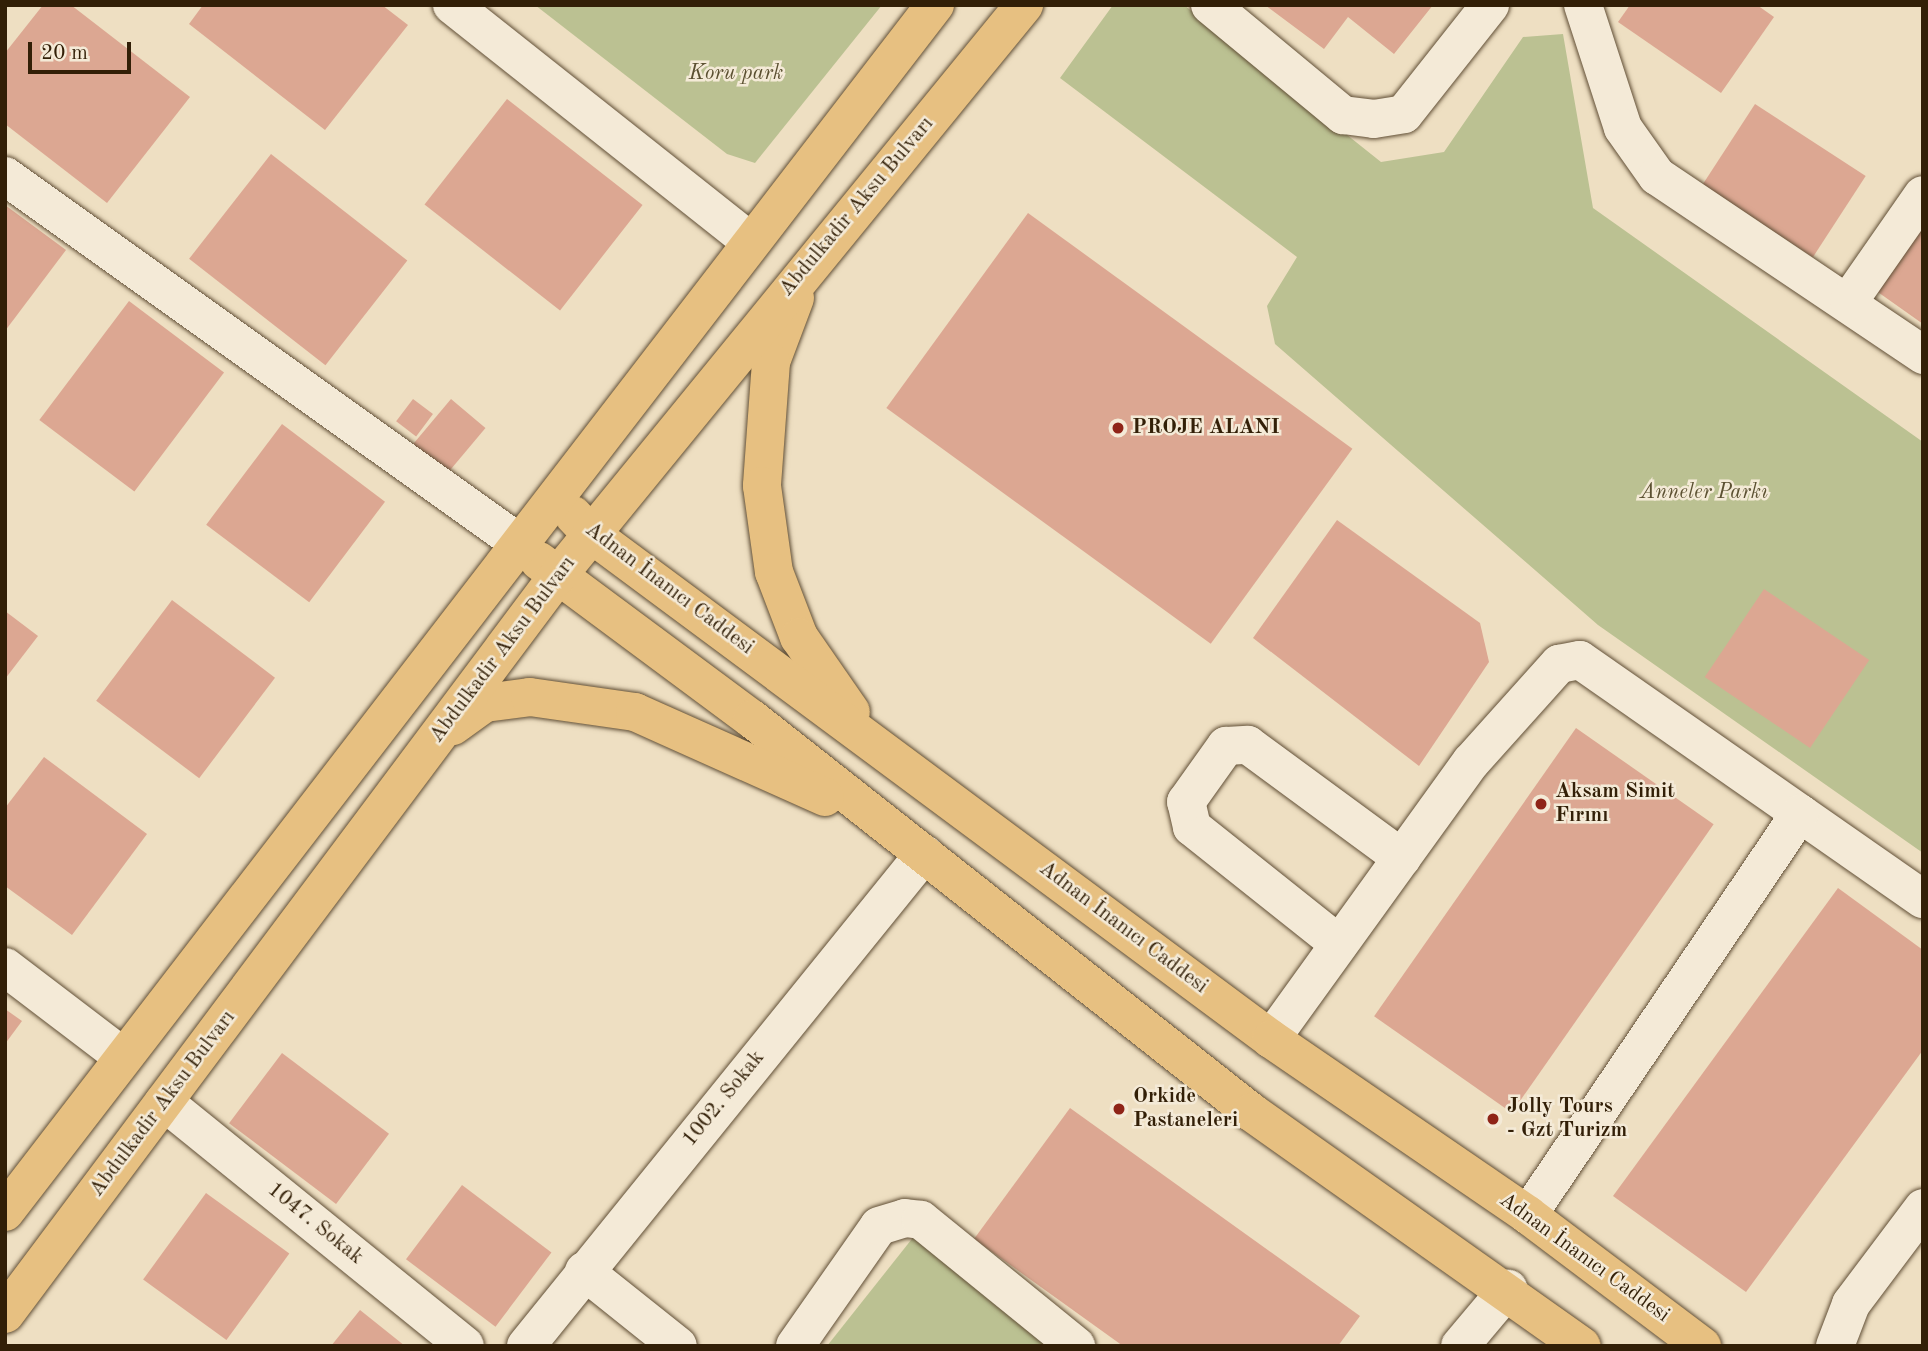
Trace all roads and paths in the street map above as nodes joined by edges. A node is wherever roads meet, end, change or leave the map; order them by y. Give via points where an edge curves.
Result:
1 (452, 5) edge
2 (935, 5) edge
3 (1024, 5) edge
4 (1210, 5) edge
5 (1490, 5) edge
6 (1583, 5) edge
7 (5, 176) edge
8 (1923, 195) edge
9 (750, 241) junction
10 (806, 268) junction
11 (1849, 301) junction
12 (1923, 355) edge
13 (555, 497) junction
14 (591, 534) junction
15 (519, 543) junction
16 (556, 578) junction
17 (437, 737) junction
18 (871, 739) junction
19 (1800, 813) junction
20 (892, 830) junction
21 (923, 854) junction
22 (1402, 858) junction
23 (1923, 900) edge
24 (1339, 944) junction
25 (5, 967) edge
26 (1271, 1039) junction
27 (123, 1057) junction
28 (164, 1102) junction
29 (1923, 1208) edge
30 (5, 1212) edge
31 (1528, 1215) junction
32 (584, 1271) junction
33 (1508, 1289) junction
34 (5, 1314) edge
35 (465, 1346) edge
36 (526, 1346) edge
37 (678, 1346) edge
38 (795, 1346) edge
39 (1076, 1346) edge
40 (1460, 1346) edge
41 (1582, 1346) edge
42 (1702, 1346) edge
43 (1835, 1346) edge

1 - 9 street
2 - 9 main road
3 - 10 main road, Abdulkadir Aksu Bulvarı
4 - 5 street via 1343,115 1374,119 1404,114
6 - 11 street via 1623,128 1657,176
7 - 15 street
8 - 11 street
9 - 13 main road
10 - 14 main road, Abdulkadir Aksu Bulvarı
10 - 18 main road via 771,362 762,486 774,572 799,637
11 - 12 street
13 - 14 main road, Adnan İnanıcı Caddesi
13 - 15 main road
14 - 16 main road, Abdulkadir Aksu Bulvarı
14 - 18 main road, Adnan İnanıcı Caddesi
15 - 16 main road
15 - 27 main road
16 - 17 main road, Abdulkadir Aksu Bulvarı
16 - 20 main road
17 - 20 main road via 485,703 530,697 635,712 743,757
17 - 28 main road, Abdulkadir Aksu Bulvarı
18 - 26 main road, Adnan İnanıcı Caddesi
19 - 22 street via 1580,660 1559,664 1539,681
19 - 23 street
19 - 31 street
20 - 21 main road
21 - 32 street, 1002. Sokak
21 - 33 main road via 1251,1112
22 - 24 street
22 - 24 street via 1248,745 1226,746 1186,802 1192,827
24 - 26 street
25 - 27 street
26 - 31 main road, Adnan İnanıcı Caddesi
27 - 30 main road
28 - 34 main road, Abdulkadir Aksu Bulvarı
28 - 35 street, 1047. Sokak
29 - 43 street via 1851,1304
31 - 42 main road, Adnan İnanıcı Caddesi
32 - 36 street, 1002. Sokak
32 - 37 street
33 - 40 street
33 - 41 main road
38 - 39 street via 879,1226 905,1218 921,1220

